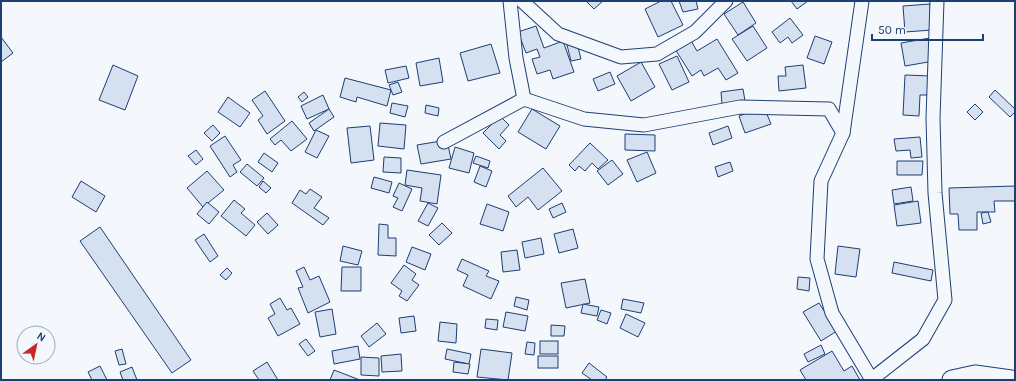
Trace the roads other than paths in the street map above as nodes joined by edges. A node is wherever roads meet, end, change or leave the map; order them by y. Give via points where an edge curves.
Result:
1 (510, 1) edge
2 (522, 1) edge
3 (726, 1) edge
4 (862, 1) edge
5 (937, 1) edge
6 (524, 99) junction
7 (843, 133) junction
8 (444, 142) dead end
9 (872, 379) edge
10 (952, 380) edge
11 (1011, 380) edge

1 - 6 street via 516,58
2 - 3 street via 558,34 621,57 657,54 695,32
4 - 7 street
5 - 9 street via 933,118 935,193 945,300 922,339
6 - 7 street via 584,119 644,125 740,106 828,109
6 - 8 street
7 - 9 street via 821,181 817,259 832,313
10 - 11 main road via 975,375

